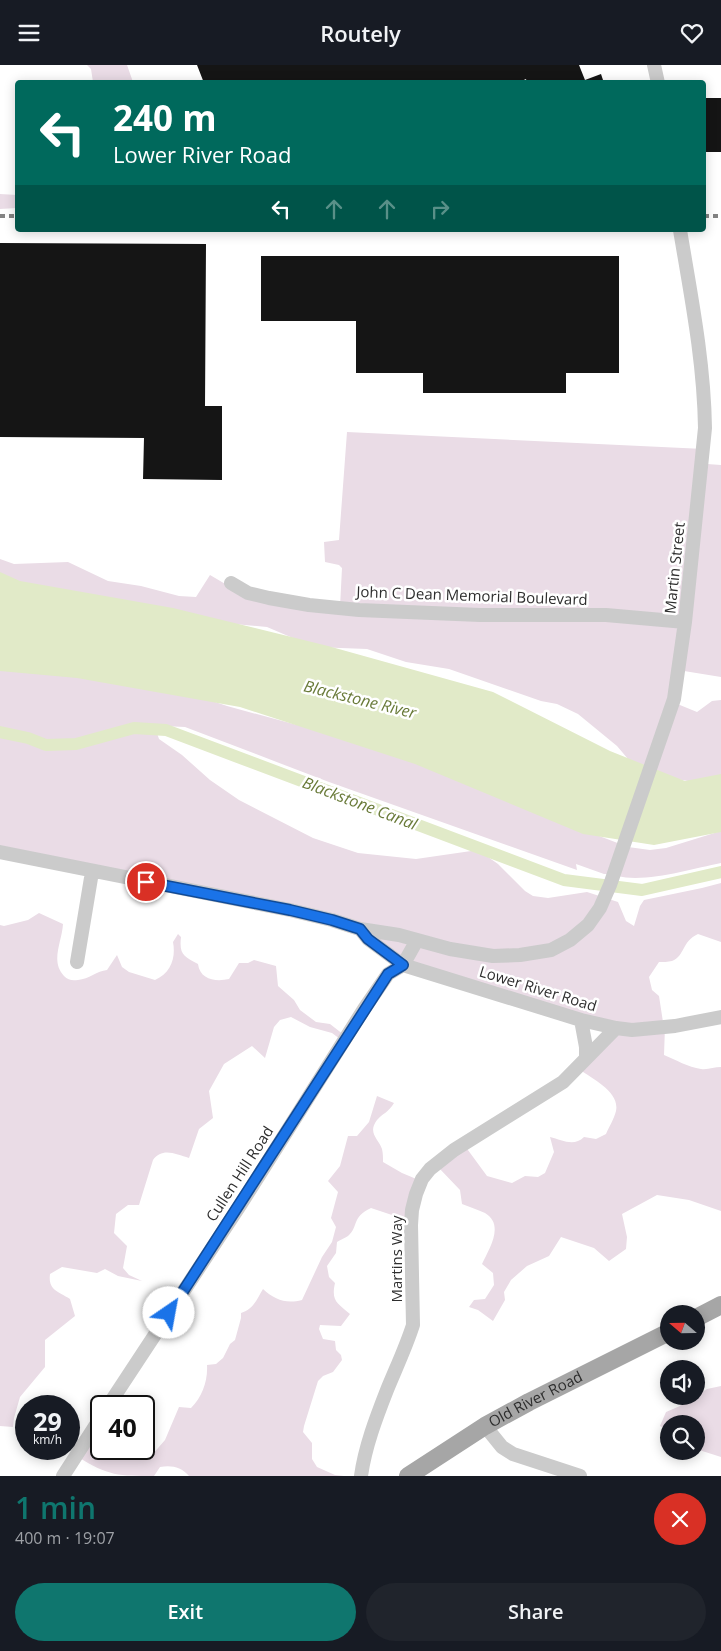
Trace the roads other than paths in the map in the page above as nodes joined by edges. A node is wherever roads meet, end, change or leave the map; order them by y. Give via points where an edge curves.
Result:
1 (654, 65) edge
2 (657, 80) edge
3 (680, 232) edge
4 (230, 583) dead end
5 (686, 622) junction
6 (0, 852) edge
7 (92, 872) junction
8 (604, 899) joint
9 (360, 929) junction
10 (417, 940) junction
11 (77, 962) dead end
12 (403, 965) junction
13 (721, 1017) edge
14 (581, 1020) junction
15 (616, 1028) junction
16 (586, 1058) junction
17 (721, 1305) edge
18 (705, 1313) edge
19 (660, 1336) edge
20 (115, 1395) edge
21 (485, 1426) junction
22 (90, 1434) edge
23 (63, 1476) edge
24 (361, 1476) edge
25 (408, 1476) edge
26 (580, 1476) edge

1 - 2 street
3 - 5 street, Martin Street via 705,399
4 - 5 street, John C Dean Memorial Boulevard via 248,593 269,598 359,610 480,615 606,615
5 - 8 street, Martin Street via 678,679 668,719
6 - 7 street, Lower River Road
7 - 9 street, Lower River Road via 290,910
7 - 11 street
8 - 10 street, Lower River Road via 588,925 551,949 520,955 478,954
9 - 10 street, Lower River Road
9 - 12 street, Lower River Road via 368,939
10 - 12 street
12 - 14 street, Lower River Road
12 - 20 street, Cullen Hill Road via 388,974 364,1009
13 - 15 street, Lower River Road via 666,1027
14 - 15 street, Lower River Road
14 - 16 street
15 - 16 street, Martins Way
16 - 24 street, Martins Way via 563,1081 454,1150 422,1179 412,1218 413,1325 369,1441
17 - 18 main road
19 - 21 main road, Old River Road
21 - 25 main road, Old River Road
21 - 26 street via 502,1447 513,1454
22 - 23 street

